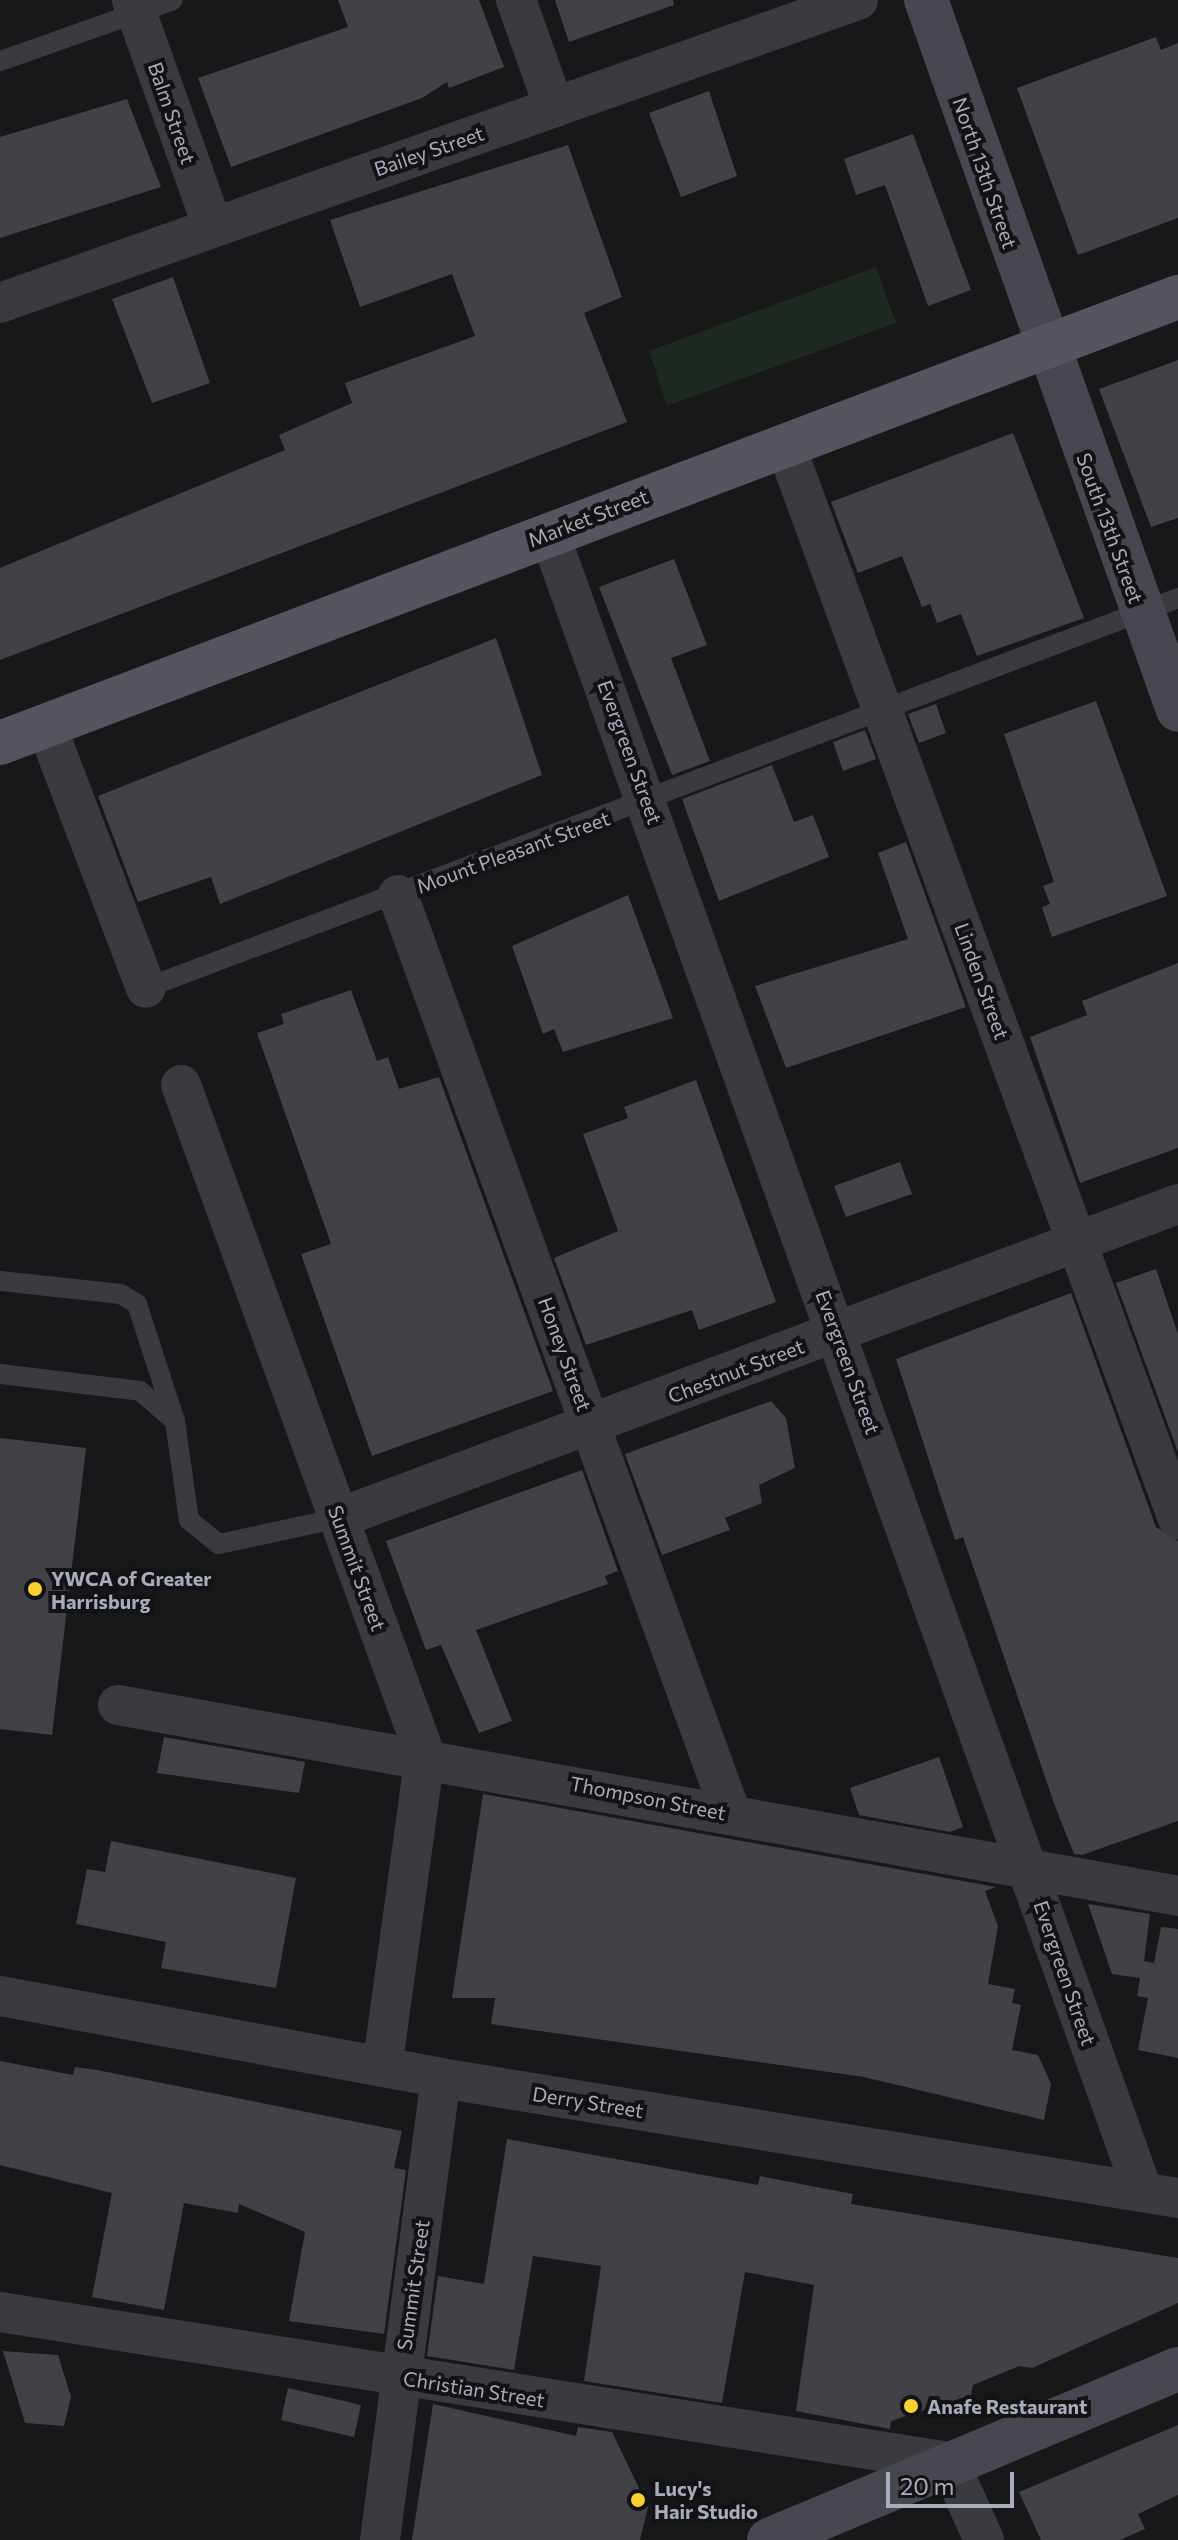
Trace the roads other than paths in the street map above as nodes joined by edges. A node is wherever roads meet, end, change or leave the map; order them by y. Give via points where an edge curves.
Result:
1 (516, 0) edge
2 (858, 0) edge
3 (926, 0) edge
4 (147, 4) edge
5 (0, 61) edge
6 (554, 107) junction
7 (212, 225) junction
8 (1178, 297) edge
9 (0, 303) edge
10 (1043, 346) junction
11 (785, 444) junction
12 (549, 533) junction
13 (1160, 605) edge
14 (1177, 705) edge
15 (884, 713) junction
16 (46, 725) junction
17 (0, 743) edge
18 (649, 801) junction
19 (398, 895) junction
20 (146, 988) joint
21 (181, 1085) dead end
22 (1178, 1204) edge
23 (1077, 1242) junction
24 (0, 1281) edge
25 (837, 1332) junction
26 (0, 1374) edge
27 (175, 1421) junction
28 (592, 1427) junction
29 (339, 1518) junction
30 (1178, 1519) edge
31 (118, 1705) dead end
32 (425, 1755) junction
33 (731, 1814) junction
34 (1029, 1871) junction
35 (1178, 1896) edge
36 (0, 1996) edge
37 (382, 2067) junction
38 (441, 2078) junction
39 (1161, 2195) edge
40 (0, 2312) edge
41 (1178, 2369) edge
42 (401, 2378) junction
43 (949, 2462) junction
44 (380, 2540) edge
45 (769, 2540) edge
46 (984, 2540) edge

1 - 6 street
2 - 6 street, Bailey Street
3 - 10 main road, North 13th Street
4 - 5 lane
4 - 7 street, Balm Street
6 - 7 street, Bailey Street
7 - 9 street, Bailey Street
8 - 10 main road, Market Street
10 - 11 main road, Market Street
10 - 13 main road, South 13th Street
11 - 12 main road, Market Street
11 - 15 street, Linden Street
12 - 16 main road, Market Street
12 - 18 street, Evergreen Street
13 - 14 main road, South 13th Street
13 - 15 lane, Mount Pleasant Street
15 - 18 lane, Mount Pleasant Street
15 - 23 street, Linden Street
16 - 17 main road, Market Street
16 - 20 street, Mount Pleasant Street
18 - 19 lane, Mount Pleasant Street
18 - 25 street, Evergreen Street
19 - 20 lane, Mount Pleasant Street
19 - 28 street, Honey Street
21 - 29 street, Summit Street
22 - 23 street, Chestnut Street
23 - 25 street, Chestnut Street
23 - 30 street, Linden Street
24 - 27 lane via 121,1294 137,1304
25 - 28 street, Chestnut Street
25 - 34 street, Evergreen Street
26 - 27 lane via 140,1391
27 - 29 lane via 189,1520 219,1544
28 - 29 street, Chestnut Street
28 - 33 street, Honey Street
29 - 32 street, Summit Street
31 - 32 street, Thompson Street
32 - 33 street, Thompson Street
32 - 37 street, Summit Street
33 - 34 street, Thompson Street
34 - 35 street, Thompson Street
34 - 39 street, Evergreen Street
36 - 37 street, Derry Street
37 - 38 street, Derry Street
38 - 39 street, Derry Street
38 - 42 street, Summit Street
40 - 42 street, Christian Street
41 - 43 main road
42 - 43 street, Christian Street
42 - 44 street, Summit Street
43 - 45 main road
43 - 46 street

